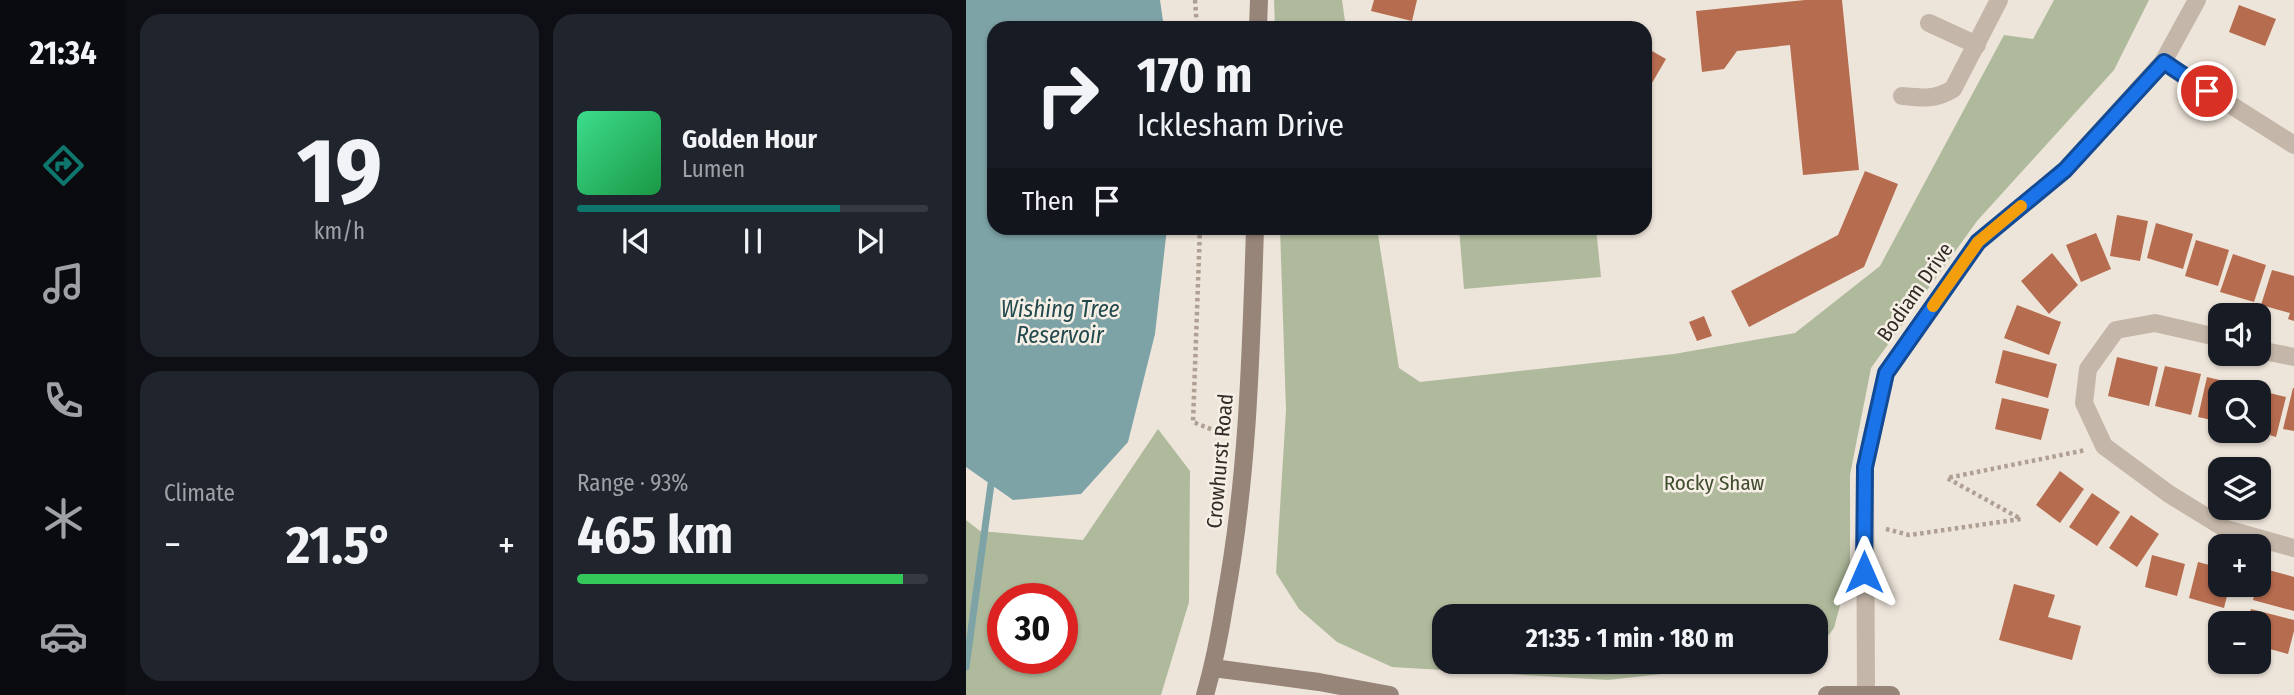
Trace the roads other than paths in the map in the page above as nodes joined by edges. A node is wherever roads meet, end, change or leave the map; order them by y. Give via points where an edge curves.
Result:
1 (1259, 0) edge
2 (1999, 0) edge
3 (2197, 0) edge
4 (1258, 21) edge
5 (1929, 23) dead end
6 (1977, 45) junction
7 (2164, 62) junction
8 (1902, 96) dead end
9 (2294, 145) edge
10 (1255, 235) edge
11 (2208, 335) edge
12 (2271, 353) edge
13 (2294, 357) edge
14 (2294, 548) edge
15 (1213, 668) junction
16 (1866, 694) edge
17 (1205, 695) edge
18 (1390, 695) edge
19 (1827, 695) edge
20 (1891, 695) edge

1 - 4 main road
2 - 6 street
3 - 7 street, Bodiam Drive
5 - 6 street
6 - 8 street via 1953,89 1940,97
7 - 9 street
7 - 16 street, Bodiam Drive via 2065,170 1978,242 1886,373 1865,467
10 - 15 main road, Crowhurst Road via 1247,443 1237,538
11 - 14 street via 2155,323 2116,330 2088,369 2084,403 2104,446 2169,494 2226,529
12 - 13 street
15 - 17 main road, Crowhurst Road
15 - 18 main road
16 - 19 main road
16 - 20 main road

